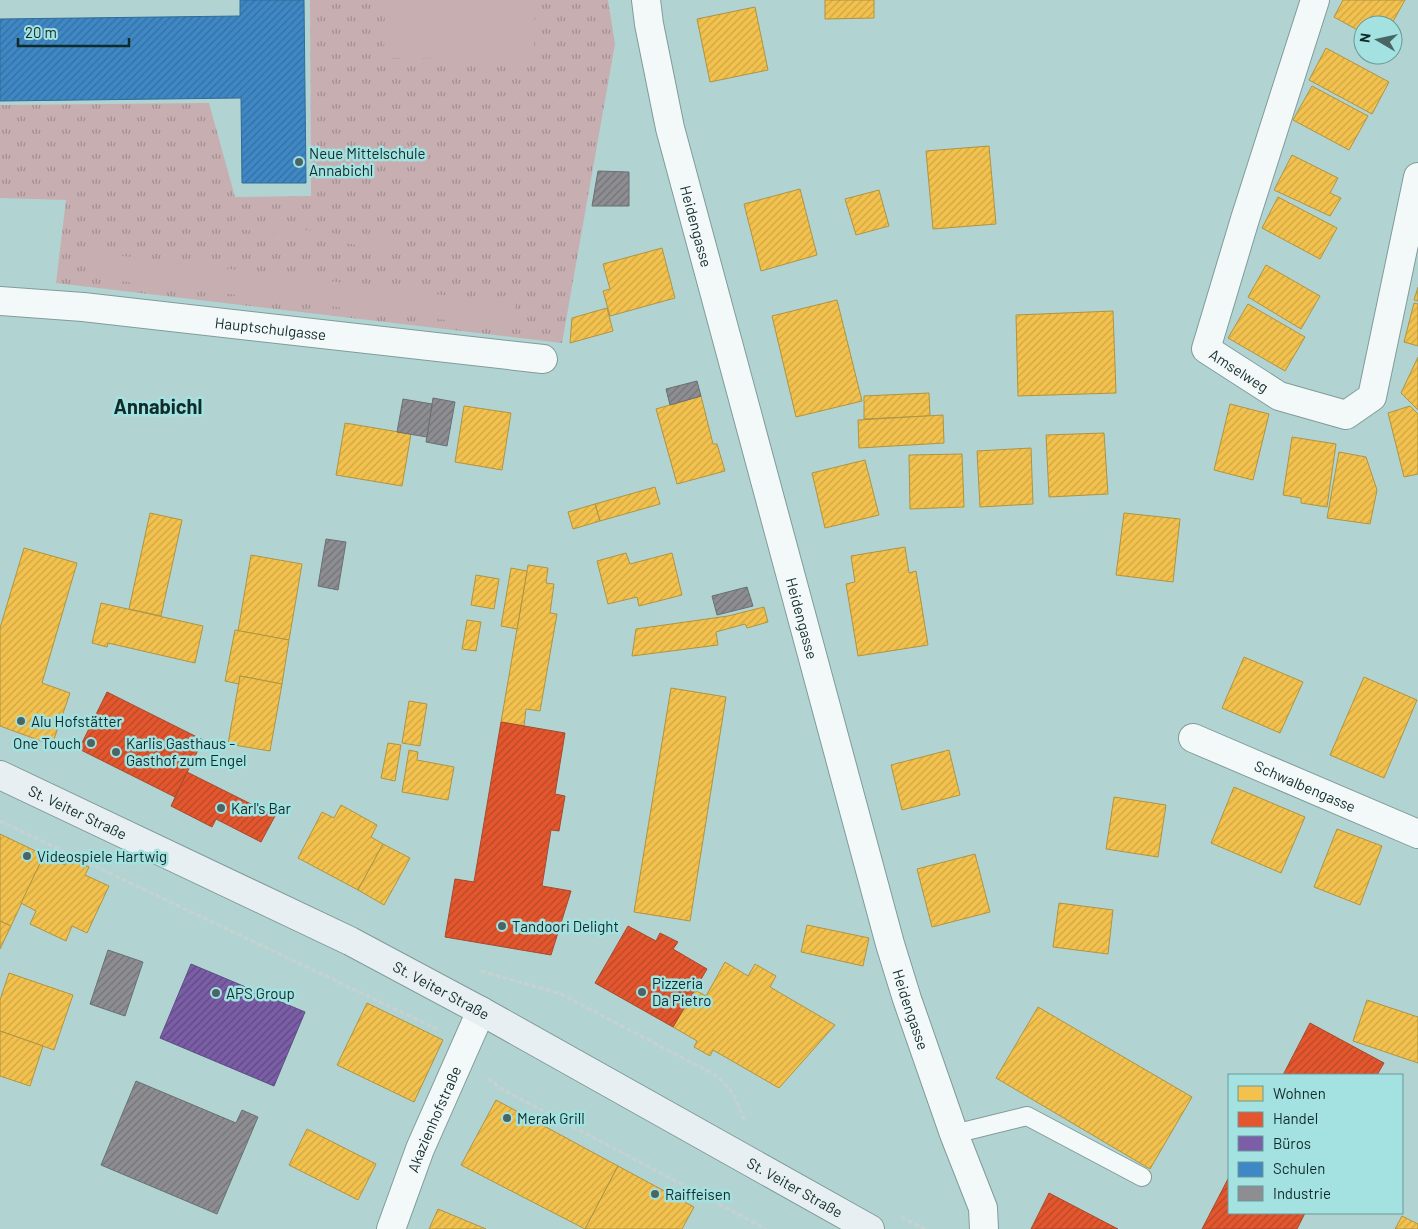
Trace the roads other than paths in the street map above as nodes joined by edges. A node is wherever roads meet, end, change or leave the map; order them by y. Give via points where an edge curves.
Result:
1 (646, 0) edge
2 (1315, 0) edge
3 (1418, 177) edge
4 (0, 301) edge
5 (543, 359) dead end
6 (1193, 738) dead end
7 (0, 775) edge
8 (1418, 834) edge
9 (482, 1011) junction
10 (954, 1134) junction
11 (1142, 1177) dead end
12 (391, 1229) edge
13 (870, 1229) edge
14 (984, 1229) edge

1 - 10 street, Heidengasse via 670,128 885,924 907,999
2 - 3 street, Amselweg via 1206,349 1279,396 1346,415 1372,397
4 - 5 street, Hauptschulgasse via 83,307
6 - 8 street, Schwalbengasse
7 - 9 main road, St. Veiter Straße via 350,941
9 - 12 street, Akazienhofstraße via 420,1149
9 - 13 main road, St. Veiter Straße
10 - 11 lane via 1027,1116
10 - 14 street, Heidengasse via 983,1208

